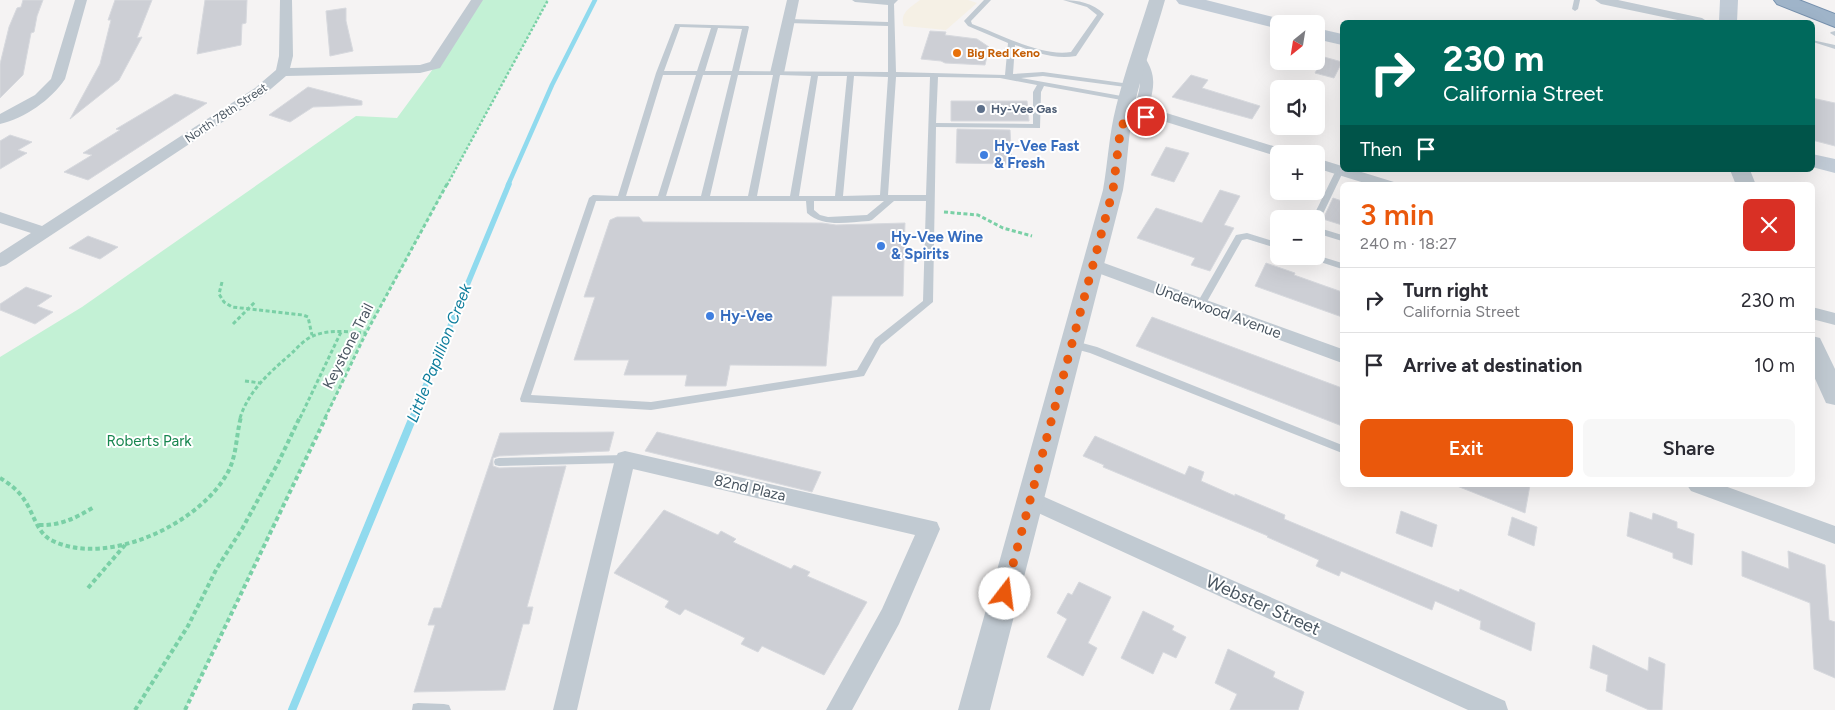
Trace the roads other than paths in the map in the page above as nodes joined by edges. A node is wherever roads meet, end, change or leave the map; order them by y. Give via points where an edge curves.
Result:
1 (81, 0) edge
2 (286, 0) edge
3 (477, 0) edge
4 (793, 0) edge
5 (855, 0) edge
6 (988, 0) edge
7 (1066, 0) edge
8 (1157, 0) edge
9 (1185, 0) edge
10 (1577, 0) edge
11 (1602, 0) edge
12 (1730, 0) edge
13 (1783, 0) edge
14 (1821, 0) edge
15 (893, 2) edge
16 (1835, 6) edge
17 (1575, 10) dead end
18 (1674, 19) edge
19 (1728, 20) edge
20 (788, 21) junction
21 (1270, 22) edge
22 (891, 24) junction
23 (715, 26) junction
24 (1834, 29) edge
25 (1325, 35) edge
26 (1340, 39) edge
27 (1815, 41) dead end
28 (1012, 42) junction
29 (1835, 47) edge
30 (1139, 59) junction
31 (282, 72) junction
32 (660, 73) junction
33 (699, 73) junction
34 (736, 73) junction
35 (777, 73) junction
36 (815, 73) junction
37 (851, 74) junction
38 (892, 74) junction
39 (934, 75) junction
40 (1009, 77) junction
41 (1041, 84) junction
42 (1128, 93) junction
43 (1168, 119) junction
44 (0, 120) edge
45 (932, 125) junction
46 (1121, 125) junction
47 (1270, 150) edge
48 (1815, 161) edge
49 (1325, 166) edge
50 (1835, 166) edge
51 (1340, 170) joint
52 (1346, 172) edge
53 (1378, 182) edge
54 (704, 198) junction
55 (752, 198) junction
56 (794, 198) junction
57 (810, 198) junction
58 (839, 198) junction
59 (888, 198) junction
60 (930, 198) junction
61 (621, 199) junction
62 (661, 199) junction
63 (1321, 210) edge
64 (0, 217) edge
65 (44, 232) junction
66 (1325, 233) edge
67 (1340, 237) edge
68 (1270, 243) edge
69 (0, 261) edge
70 (1325, 261) edge
71 (1093, 265) junction
72 (1340, 265) edge
73 (1201, 305) junction
74 (1815, 314) edge
75 (1835, 320) edge
76 (1071, 344) junction
77 (1815, 351) edge
78 (1340, 355) edge
79 (1835, 396) edge
80 (1340, 448) edge
81 (625, 459) junction
82 (499, 462) dead end
83 (1703, 487) edge
84 (1031, 500) junction
85 (1835, 535) edge
86 (418, 709) edge
87 (444, 710) edge
88 (565, 710) edge
89 (838, 710) edge
90 (974, 710) edge
91 (1496, 710) edge

1 - 44 street via 54,85
2 - 31 street via 286,56
3 - 31 street, North 78th Street via 441,58 431,66 420,69
4 - 20 street
5 - 15 lane
6 - 28 lane via 967,22
7 - 28 lane via 1089,6 1100,14 1073,54 1058,56
8 - 30 street
9 - 21 main road
10 - 17 lane
11 - 18 street
12 - 19 main road
13 - 24 highway
14 - 16 highway
15 - 22 lane
20 - 22 lane
20 - 35 street
22 - 38 lane
23 - 32 lane via 677,25
23 - 33 lane
23 - 34 lane via 746,27
25 - 26 main road
27 - 29 lane
28 - 40 lane
30 - 42 street
30 - 43 street via 1149,79 1143,102 1147,109
31 - 65 street, North 78th Street via 260,91
32 - 33 lane
32 - 61 lane
33 - 34 lane
33 - 62 lane
34 - 35 lane
34 - 54 lane
35 - 36 lane
35 - 55 lane
36 - 37 lane
36 - 56 lane
37 - 38 lane
37 - 58 lane
38 - 39 lane
38 - 59 lane
39 - 40 lane
39 - 45 lane
40 - 41 lane
40 - 42 lane via 1043,74
41 - 42 lane
41 - 45 lane via 1037,92 1038,126
42 - 46 street
43 - 46 street via 1136,118
43 - 47 street
45 - 60 lane
46 - 71 street via 1113,190
48 - 50 main road
49 - 51 street
51 - 63 lane
52 - 53 street
54 - 55 lane
54 - 62 lane
55 - 56 lane
56 - 57 lane
57 - 58 lane
57 - 59 lane via 810,211 828,220 869,218
58 - 59 lane
59 - 60 lane
60 - 61 lane via 928,302 878,342 860,373 652,406 525,399 593,198
61 - 62 lane
64 - 65 street
65 - 69 street, North 78th Street
66 - 67 lane
68 - 73 lane via 1247,236 1239,237
70 - 72 lane
71 - 73 street, Underwood Avenue
71 - 76 street
73 - 78 street, Underwood Avenue
74 - 75 street
76 - 80 lane
76 - 84 street
77 - 79 street
81 - 82 lane
81 - 88 street
81 - 89 street, 82nd Plaza via 928,529 891,616
83 - 85 street
84 - 90 street
84 - 91 street, Webster Street
86 - 87 lane

